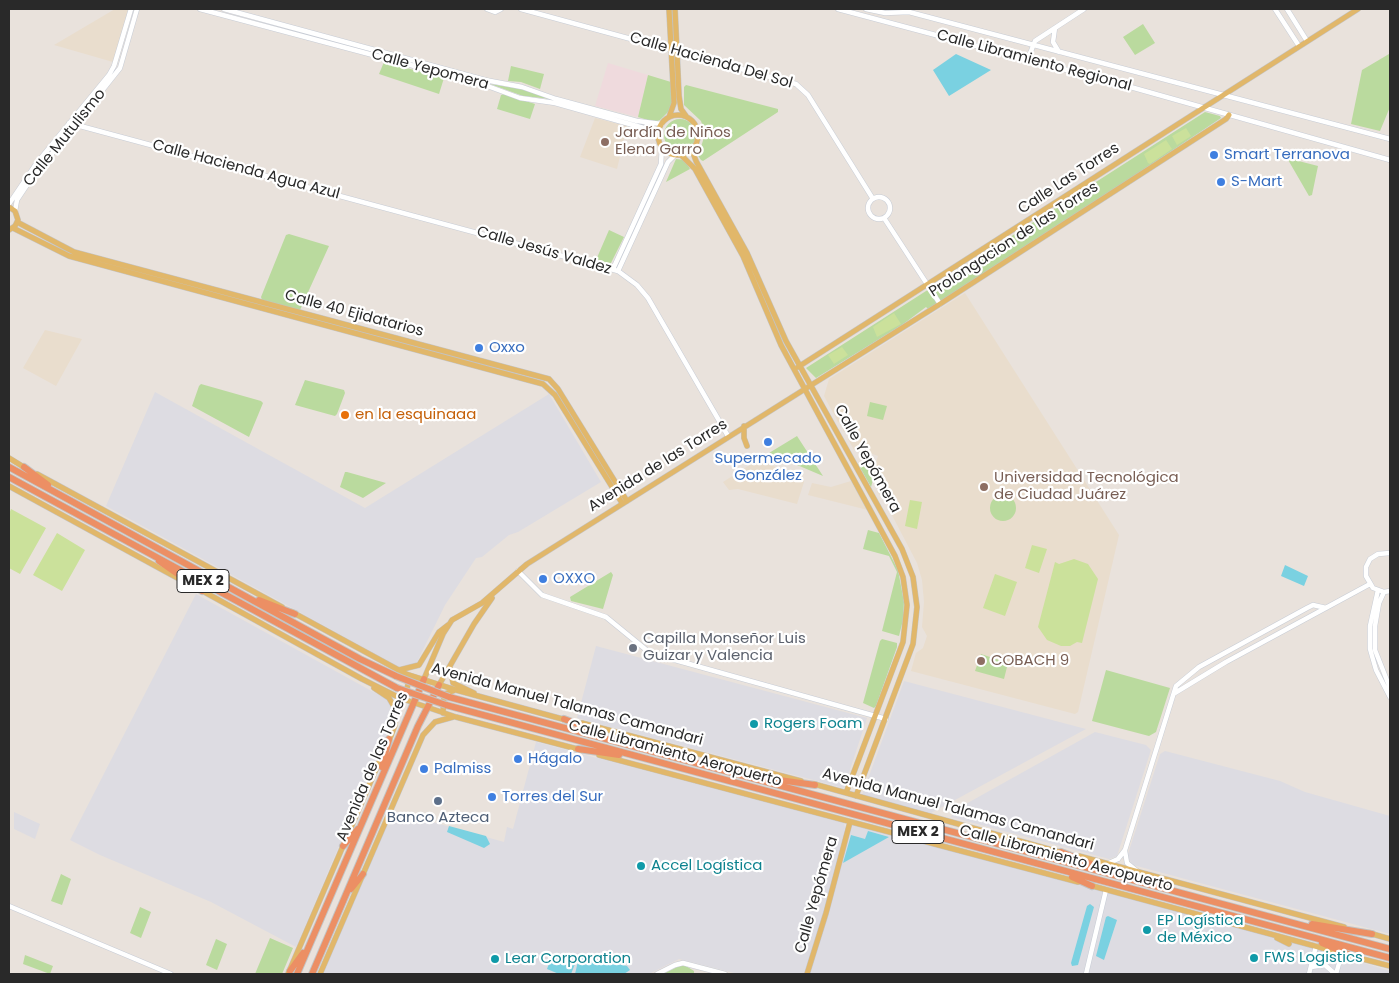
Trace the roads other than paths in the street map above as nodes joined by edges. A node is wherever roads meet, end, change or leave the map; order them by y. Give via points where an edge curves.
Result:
1 (130, 9) edge
2 (137, 9) edge
3 (200, 9) edge
4 (224, 9) edge
5 (487, 9) edge
6 (501, 9) edge
7 (521, 9) edge
8 (669, 9) edge
9 (675, 9) edge
10 (838, 9) edge
11 (866, 9) edge
12 (1084, 9) edge
13 (1275, 9) edge
14 (1287, 9) edge
15 (1358, 9) edge
16 (1055, 27) junction
17 (1307, 41) junction
18 (1032, 45) junction
19 (1299, 46) junction
20 (674, 51) junction
21 (1058, 52) junction
22 (1028, 59) junction
23 (110, 78) junction
24 (1224, 94) junction
25 (1204, 107) junction
26 (1229, 115) junction
27 (686, 116) junction
28 (668, 118) junction
29 (69, 123) junction
30 (75, 124) junction
31 (662, 124) junction
32 (658, 132) junction
33 (1390, 139) edge
34 (662, 147) junction
35 (692, 150) junction
36 (678, 155) junction
37 (1390, 160) edge
38 (873, 199) junction
39 (9, 206) edge
40 (15, 211) junction
41 (422, 217) joint
42 (884, 218) junction
43 (17, 222) junction
44 (11, 229) edge
45 (40, 238) junction
46 (615, 270) junction
47 (928, 283) junction
48 (940, 304) junction
49 (799, 366) junction
50 (796, 372) junction
51 (811, 384) junction
52 (805, 388) junction
53 (744, 426) junction
54 (728, 436) junction
55 (747, 446) dead end
56 (9, 458) edge
57 (9, 467) edge
58 (24, 467) junction
59 (9, 477) edge
60 (9, 486) edge
61 (67, 499) junction
62 (624, 502) junction
63 (134, 543) junction
64 (1390, 553) edge
65 (518, 571) junction
66 (1370, 584) junction
67 (1378, 590) junction
68 (202, 591) junction
69 (496, 591) junction
70 (1390, 591) edge
71 (238, 592) junction
72 (1384, 592) junction
73 (1326, 608) junction
74 (295, 614) junction
75 (448, 625) junction
76 (450, 668) junction
77 (396, 673) junction
78 (406, 674) junction
79 (362, 679) junction
80 (424, 679) junction
81 (439, 685) junction
82 (1390, 688) edge
83 (456, 690) junction
84 (1175, 693) junction
85 (1390, 697) edge
86 (400, 698) junction
87 (483, 698) junction
88 (413, 703) junction
89 (427, 708) junction
90 (443, 713) junction
91 (877, 716) junction
92 (407, 717) junction
93 (456, 717) junction
94 (564, 719) junction
95 (886, 719) junction
96 (418, 726) junction
97 (389, 739) junction
98 (632, 745) junction
99 (578, 749) junction
100 (634, 755) junction
101 (747, 775) junction
102 (815, 784) junction
103 (376, 788) junction
104 (846, 793) junction
105 (389, 794) junction
106 (856, 796) junction
107 (394, 802) junction
108 (850, 822) junction
109 (362, 825) junction
110 (343, 846) junction
111 (1125, 850) junction
112 (1061, 852) junction
113 (1108, 863) junction
114 (1034, 864) junction
115 (1139, 872) junction
116 (363, 874) junction
117 (1136, 881) junction
118 (1092, 886) junction
119 (1106, 890) junction
120 (346, 896) junction
121 (9, 906) edge
122 (325, 910) junction
123 (336, 918) junction
124 (1292, 922) junction
125 (315, 932) junction
126 (1265, 932) junction
127 (1372, 934) junction
128 (1305, 935) junction
129 (1390, 939) edge
130 (327, 940) junction
131 (310, 944) junction
132 (1288, 944) dead end
133 (1316, 946) junction
134 (1390, 949) edge
135 (1342, 953) junction
136 (1350, 955) junction
137 (1390, 958) edge
138 (1390, 966) edge
139 (1311, 968) junction
140 (289, 972) edge
141 (171, 974) edge
142 (297, 974) edge
143 (312, 974) edge
144 (320, 974) edge
145 (657, 974) edge
146 (725, 974) edge
147 (807, 974) edge
148 (1086, 974) edge
149 (1309, 974) edge
150 (1336, 974) edge

1 - 23 street, Calle Mutulismo
2 - 23 street, Calle Mutulismo via 120,68
3 - 32 street, Calle Yepomera via 482,84 520,98 555,103
4 - 31 street, Calle Yepomera via 485,80 522,87 637,121
5 - 6 street via 495,12
7 - 20 street, Calle Hacienda Del Sol
8 - 20 main road
9 - 20 main road
10 - 22 street, Calle Libramiento Regional
11 - 18 street, Calle Libramiento Regional via 885,13 909,12
12 - 16 street
13 - 19 street
14 - 17 street
15 - 17 main road, Calle Las Torres
16 - 18 street
16 - 21 street via 1053,42
17 - 19 main road, Calle Las Torres
18 - 21 street, Calle Libramiento Regional
18 - 22 street
19 - 24 main road, Calle Las Torres
20 - 27 main road via 680,105
20 - 28 main road via 674,103
20 - 38 street, Calle Hacienda Del Sol via 779,78 801,88
21 - 24 street, Calle Libramiento Regional
22 - 25 street, Calle Libramiento Regional
23 - 29 street, Calle Mutulismo
23 - 30 street, Calle Mutulismo
24 - 25 main road, Calle Las Torres
24 - 33 street, Calle Libramiento Regional
25 - 26 street, Calle Libramiento Regional
25 - 47 main road, Calle Las Torres
26 - 37 street, Calle Libramiento Regional
26 - 48 main road, Prolongacion de las Torres
27 - 28 main road
27 - 35 main road via 694,122 698,132 698,141
28 - 31 main road
29 - 30 street, Calle Hacienda Agua Azul
29 - 39 street, Calle Mutulismo via 20,186
30 - 40 street, Calle Mutulismo via 27,185 17,200
30 - 41 street, Calle Hacienda Agua Azul
31 - 32 main road
32 - 34 main road
34 - 36 main road
34 - 46 street via 661,164
35 - 36 main road
35 - 49 main road, Calle Yepómera via 747,253 774,318
36 - 46 street via 668,162
36 - 50 main road, Calle Yepómera via 695,170 743,256
38 - 42 street via 868,208 871,215 877,219
38 - 42 street via 884,198 889,202 890,213
39 - 40 main road
40 - 43 main road
41 - 46 street, Calle Jesús Valdez
42 - 47 street
43 - 44 main road
43 - 45 main road, Calle 40 Ejidatarios
44 - 45 main road, Calle 40 Ejidatarios
45 - 62 main road, Calle 40 Ejidatarios via 69,256 542,384 555,395
46 - 54 street, Calle Jesús Valdez via 637,286 652,305
47 - 48 street
47 - 49 main road, Calle Las Torres
48 - 51 main road, Prolongacion de las Torres
49 - 50 main road
49 - 51 main road, Calle Yepómera
50 - 52 main road, Calle Yepómera
51 - 52 main road, Avenida de las Torres
51 - 95 main road, Calle Yepómera via 902,549 913,577 917,607 915,632
52 - 53 main road, Avenida de las Torres
52 - 91 main road, Calle Yepómera via 892,549 903,577 908,605 906,632
53 - 54 main road, Avenida de las Torres
53 - 55 main road
54 - 62 main road, Avenida de las Torres
56 - 58 main road, Avenida Manuel Talamas Camandari
57 - 61 highway, MEX 2
58 - 61 highway
58 - 74 main road, Avenida Manuel Talamas Camandari
59 - 63 highway, MEX 2
60 - 68 main road
61 - 71 highway, MEX 2
62 - 65 main road, Avenida de las Torres
63 - 68 highway
63 - 100 highway, Calle Libramiento Aeropuerto / MEX 2, bridge via 397,688 446,705
64 - 66 street via 1370,559 1366,567
65 - 69 main road, Avenida de las Torres
65 - 91 street via 542,595 606,617 650,653
66 - 67 street
66 - 73 street
67 - 72 street
67 - 85 street via 1370,626 1370,649 1376,670
68 - 79 main road
69 - 75 main road, Avenida de las Torres
69 - 76 main road, Avenida de las Torres
70 - 72 street
71 - 74 highway
71 - 77 highway, MEX 2 via 360,659
72 - 82 street via 1375,626 1375,650
73 - 84 street
73 - 84 street via 1310,606 1199,667 1180,681
74 - 77 main road, Avenida Manuel Talamas Camandari
75 - 77 main road via 439,632 419,665
75 - 80 main road, Avenida de las Torres
76 - 81 main road, Avenida de las Torres
76 - 87 main road via 453,683
77 - 78 main road, Avenida Manuel Talamas Camandari
77 - 98 highway, Calle Libramiento Aeropuerto / MEX 2, bridge via 449,697
78 - 80 main road, Avenida Manuel Talamas Camandari
78 - 86 main road via 410,683
79 - 86 main road
79 - 97 main road, Avenida de las Torres via 394,705 397,719
80 - 81 main road, Avenida Manuel Talamas Camandari
80 - 88 highway, Avenida de las Torres
81 - 83 main road, Avenida Manuel Talamas Camandari
81 - 89 highway, Avenida de las Torres
83 - 87 main road, Avenida Manuel Talamas Camandari
83 - 90 main road via 444,694
84 - 111 street
86 - 88 main road
87 - 94 main road, Avenida Manuel Talamas Camandari
88 - 89 main road
88 - 92 highway, Avenida de las Torres
89 - 90 main road
89 - 96 highway, Avenida de las Torres
90 - 93 main road
91 - 95 street
91 - 104 main road, Calle Yepómera
92 - 96 highway via 415,718
92 - 103 highway, Avenida de las Torres
93 - 99 main road
93 - 107 main road via 440,720 427,729
94 - 98 highway
94 - 102 main road, Avenida Manuel Talamas Camandari
95 - 106 main road, Calle Yepómera
96 - 105 highway, Avenida de las Torres
97 - 103 highway
97 - 110 main road, Avenida de las Torres
98 - 101 highway, Calle Libramiento Aeropuerto / MEX 2
99 - 100 highway
99 - 108 main road
100 - 114 highway, Calle Libramiento Aeropuerto / MEX 2
101 - 102 highway
101 - 117 highway, Calle Libramiento Aeropuerto / MEX 2
102 - 104 main road, Avenida Manuel Talamas Camandari
103 - 109 highway, Avenida de las Torres
104 - 106 main road, Avenida Manuel Talamas Camandari
105 - 107 highway
105 - 120 highway, Avenida de las Torres
106 - 112 main road, Avenida Manuel Talamas Camandari
107 - 116 main road
108 - 118 main road
108 - 147 main road, Calle Yepómera
109 - 110 highway
109 - 122 highway, Avenida de las Torres
110 - 140 main road, Avenida de las Torres
111 - 113 street via 1118,859
111 - 115 street via 1127,863
112 - 113 main road, Avenida Manuel Talamas Camandari
112 - 117 highway
113 - 115 main road, Avenida Manuel Talamas Camandari
114 - 118 highway
114 - 128 highway, Calle Libramiento Aeropuerto / MEX 2
115 - 127 main road, Avenida Manuel Talamas Camandari
116 - 120 highway
116 - 144 main road
117 - 124 highway, Calle Libramiento Aeropuerto / MEX 2
118 - 119 main road
119 - 126 main road
119 - 148 street
120 - 123 highway, Avenida de las Torres
121 - 141 street
122 - 123 highway
122 - 125 highway, Avenida de las Torres
123 - 130 highway, Avenida de las Torres
124 - 127 highway
124 - 134 highway, Calle Libramiento Aeropuerto / MEX 2
125 - 130 highway via 322,932
125 - 131 highway, Avenida de las Torres
126 - 132 main road
126 - 133 main road
127 - 129 main road, Avenida Manuel Talamas Camandari
128 - 136 highway
128 - 137 highway, Calle Libramiento Aeropuerto / MEX 2
130 - 143 highway, Avenida de las Torres
131 - 140 highway
131 - 142 highway, Avenida de las Torres
133 - 135 main road
133 - 139 street
135 - 136 main road
135 - 150 street
136 - 138 main road
139 - 149 street
139 - 150 street via 1325,965
145 - 146 street via 680,963

